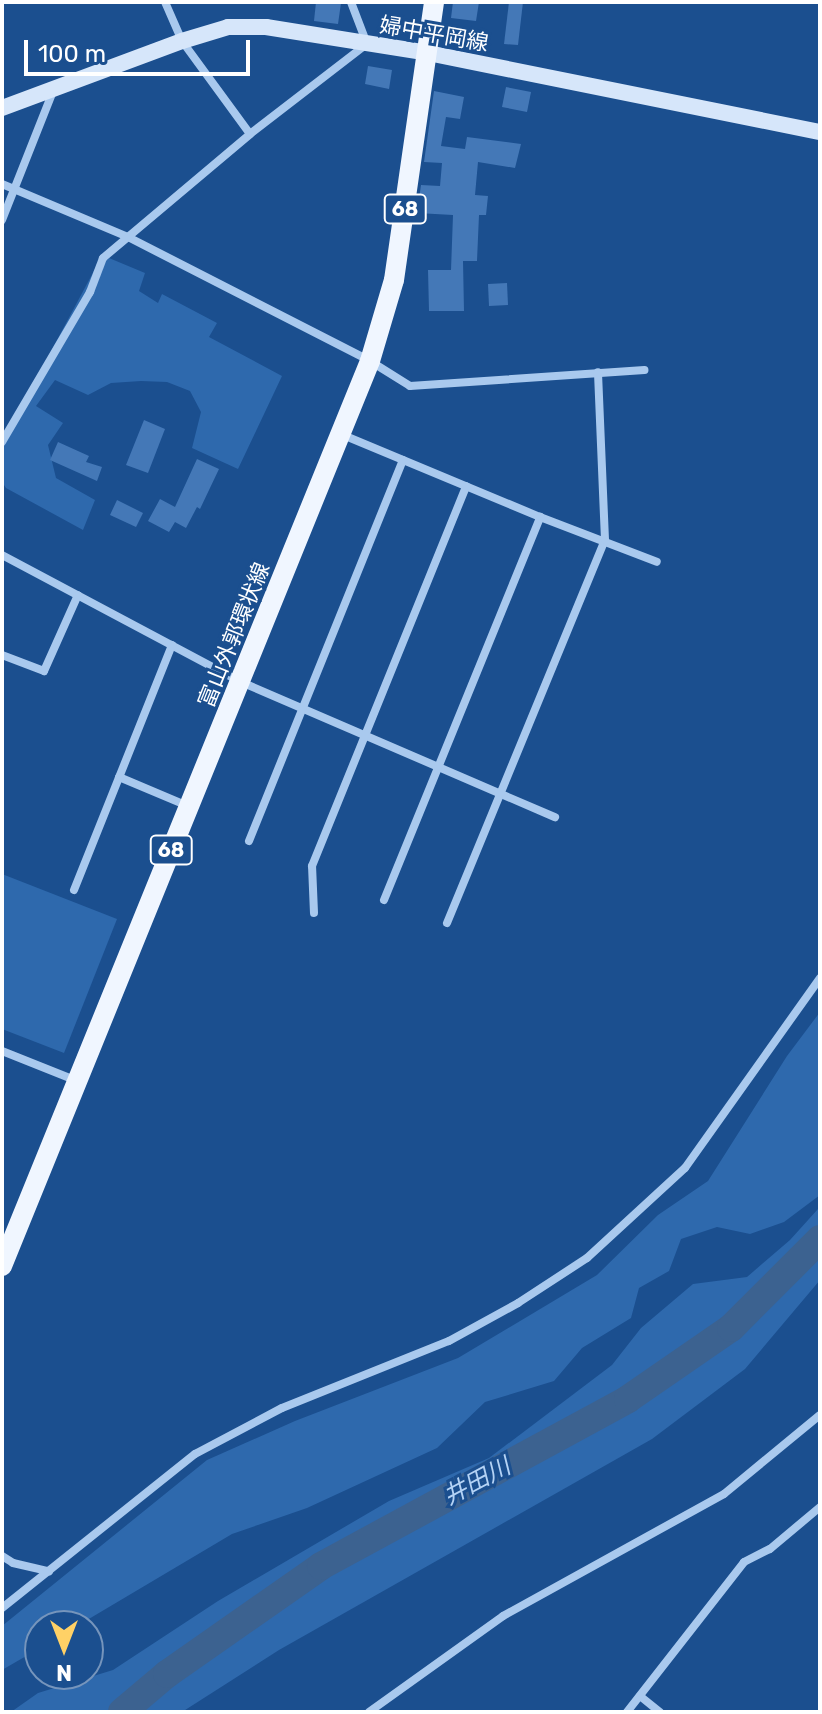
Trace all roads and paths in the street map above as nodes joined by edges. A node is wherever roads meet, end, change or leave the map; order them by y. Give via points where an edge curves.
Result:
1 (165, 2) edge
2 (351, 2) edge
3 (434, 2) edge
4 (182, 41) junction
5 (367, 44) junction
6 (428, 53) junction
7 (54, 87) junction
8 (2, 108) edge
9 (820, 132) edge
10 (250, 134) junction
11 (2, 184) edge
12 (14, 190) junction
13 (2, 220) edge
14 (128, 237) junction
15 (370, 361) junction
16 (644, 370) dead end
17 (598, 372) junction
18 (342, 434) junction
19 (2, 442) edge
20 (403, 460) junction
21 (466, 486) junction
22 (540, 517) junction
23 (605, 540) junction
24 (2, 555) edge
25 (657, 562) dead end
26 (78, 595) junction
27 (172, 645) junction
28 (2, 655) edge
29 (241, 682) junction
30 (303, 709) junction
31 (365, 737) junction
32 (437, 768) junction
33 (119, 777) junction
34 (499, 794) junction
35 (189, 807) junction
36 (555, 817) dead end
37 (249, 841) dead end
38 (74, 890) dead end
39 (384, 900) dead end
40 (314, 913) dead end
41 (447, 923) dead end
42 (820, 978) edge
43 (2, 1051) edge
44 (77, 1081) junction
45 (2, 1266) edge
46 (820, 1415) edge
47 (820, 1507) edge
48 (2, 1556) edge
49 (49, 1571) junction
50 (2, 1608) edge
51 (640, 1696) junction
52 (369, 1712) edge
53 (627, 1712) edge
54 (660, 1712) edge

1 - 4 street
2 - 5 street
3 - 6 main road, 富山外郭環状線 / 68
4 - 5 main road, 婦中平岡線 via 228,27 266,27
4 - 7 main road, 婦中平岡線
4 - 10 street
5 - 6 main road, 婦中平岡線
5 - 10 street
6 - 9 main road, 婦中平岡線
6 - 15 main road, 富山外郭環状線 / 68 via 394,280
7 - 8 main road, 婦中平岡線
7 - 12 street
10 - 14 street
11 - 12 street
12 - 13 street
12 - 14 street
14 - 15 street
14 - 19 street via 103,258 90,292
15 - 17 street via 410,386
15 - 18 main road, 富山外郭環状線 / 68
16 - 17 street
17 - 23 street
18 - 20 street
18 - 29 main road, 富山外郭環状線 / 68
20 - 21 street
20 - 30 street
21 - 22 street
21 - 31 street
22 - 23 street
22 - 32 street
23 - 25 street
23 - 34 street
24 - 26 street
26 - 27 street
26 - 28 street via 44,671
27 - 29 street
27 - 33 street
29 - 30 street
29 - 35 main road, 富山外郭環状線 / 68
30 - 31 street
30 - 37 street
31 - 32 street
31 - 40 street via 312,866
32 - 34 street
32 - 39 street
33 - 35 street
33 - 38 street
34 - 36 street
34 - 41 street
35 - 44 main road, 富山外郭環状線 / 68
42 - 49 street via 685,1168 587,1258 449,1341 282,1408 195,1454
43 - 44 street
44 - 45 main road, 富山外郭環状線 / 68
46 - 52 street via 724,1494 503,1616
47 - 51 street via 770,1549 744,1562
48 - 49 street
49 - 50 street
51 - 53 street
51 - 54 street

